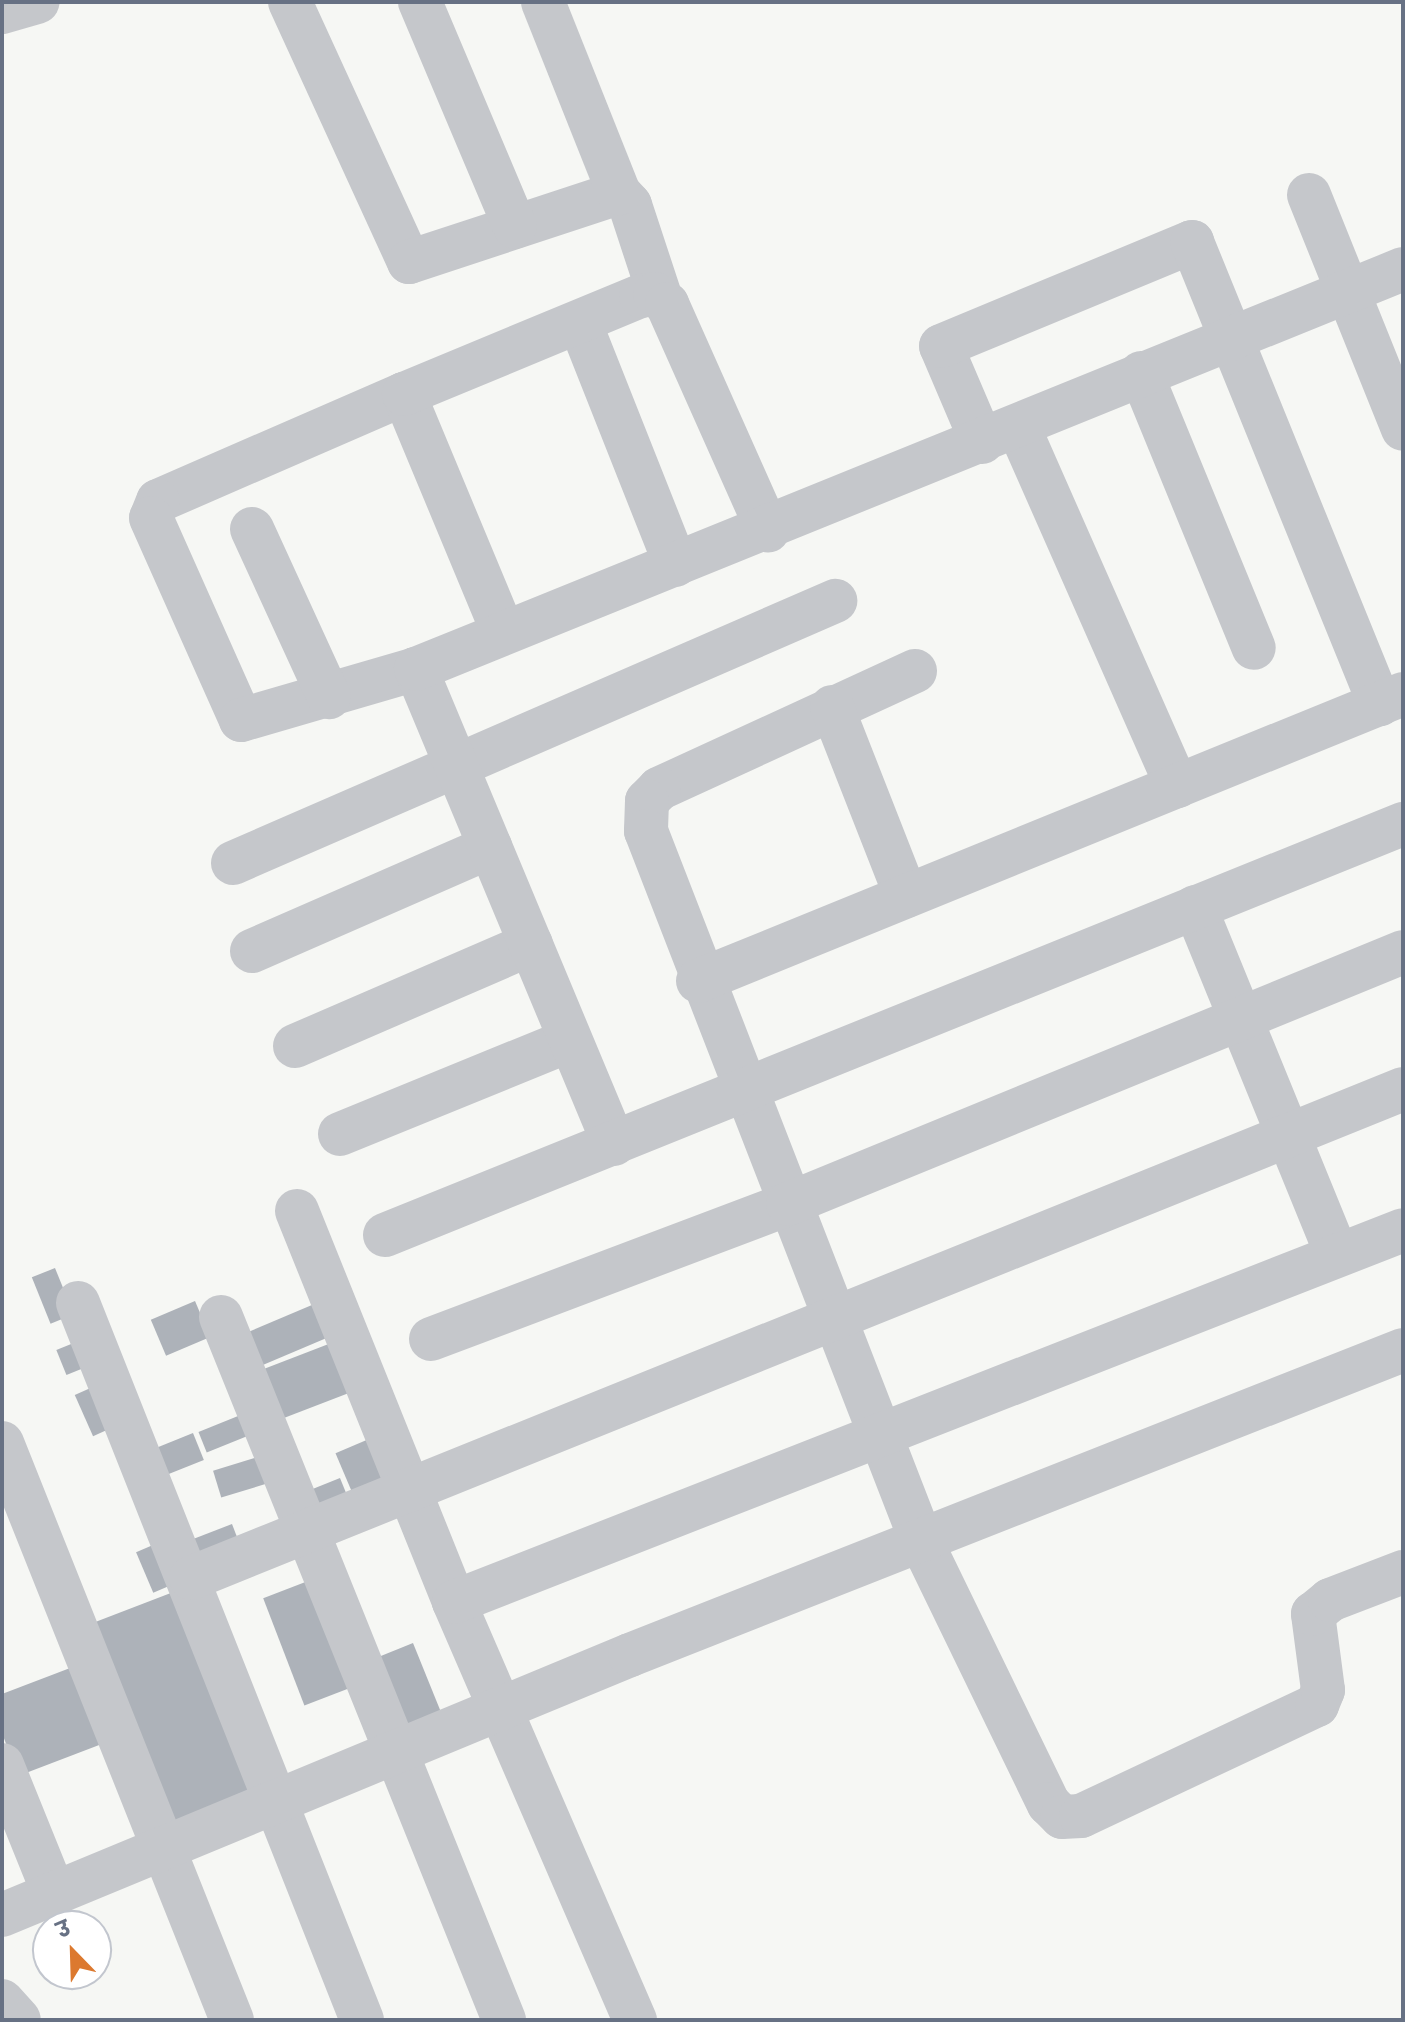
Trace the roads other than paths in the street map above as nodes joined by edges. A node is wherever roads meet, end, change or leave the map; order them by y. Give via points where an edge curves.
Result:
1 (38, 2) edge
2 (290, 2) edge
3 (420, 2) edge
4 (543, 2) edge
5 (2, 12) edge
6 (619, 193) junction
7 (1309, 195) dead end
8 (515, 227) junction
9 (1403, 269) edge
10 (1348, 290) junction
11 (660, 296) junction
12 (580, 323) junction
13 (1232, 334) junction
14 (1141, 373) junction
15 (404, 394) junction
16 (1403, 429) edge
17 (1000, 434) junction
18 (252, 529) dead end
19 (768, 531) junction
20 (676, 565) junction
21 (835, 601) dead end
22 (503, 632) junction
23 (1254, 648) dead end
24 (416, 669) junction
25 (915, 671) dead end
26 (329, 697) junction
27 (1391, 699) edge
28 (832, 707) junction
29 (456, 765) junction
30 (1177, 786) junction
31 (1403, 824) edge
32 (490, 847) junction
33 (233, 863) dead end
34 (906, 896) junction
35 (1195, 907) junction
36 (531, 944) junction
37 (252, 951) dead end
38 (1403, 952) edge
39 (698, 981) junction
40 (1243, 1017) junction
41 (570, 1040) junction
42 (295, 1046) dead end
43 (1403, 1089) edge
44 (744, 1092) junction
45 (340, 1134) dead end
46 (1289, 1136) junction
47 (614, 1144) junction
48 (788, 1204) junction
49 (297, 1211) dead end
50 (1403, 1230) edge
51 (385, 1235) dead end
52 (1337, 1255) junction
53 (78, 1303) dead end
54 (834, 1315) junction
55 (221, 1317) dead end
56 (431, 1339) dead end
57 (1403, 1350) edge
58 (880, 1433) junction
59 (2, 1443) edge
60 (408, 1489) junction
61 (302, 1529) junction
62 (923, 1545) junction
63 (1403, 1572) edge
64 (191, 1578) junction
65 (454, 1602) junction
66 (499, 1708) junction
67 (393, 1752) junction
68 (2, 1765) edge
69 (275, 1799) junction
70 (163, 1845) junction
71 (52, 1889) junction
72 (2, 1915) edge
73 (2, 2001) edge
74 (19, 2020) edge
75 (232, 2020) edge
76 (362, 2020) edge
77 (504, 2020) edge
78 (635, 2020) edge

1 - 5 street
2 - 8 street via 398,252 423,262
3 - 8 street
4 - 6 street
6 - 8 street
6 - 11 street via 630,205
7 - 10 street
9 - 10 street
10 - 13 street
10 - 16 street
11 - 12 street via 641,296
11 - 19 street
12 - 15 street
12 - 20 street
13 - 14 street
13 - 17 street via 1192,242 941,346
13 - 27 street
14 - 17 street
14 - 23 street
15 - 22 street
15 - 26 street via 158,501 150,511 153,531 241,720
17 - 19 street
17 - 30 street
18 - 26 street
19 - 20 street
20 - 22 street
21 - 29 street
22 - 24 street
24 - 26 street
24 - 29 street
25 - 28 street
27 - 30 street
28 - 34 street
28 - 39 street via 647,801 646,831
29 - 32 street
29 - 33 street
30 - 34 street
31 - 35 street
32 - 36 street
32 - 37 street
34 - 39 street
35 - 40 street
35 - 44 street
36 - 41 street
36 - 42 street
38 - 40 street
39 - 44 street
40 - 46 street
40 - 48 street
41 - 45 street
41 - 47 street
43 - 46 street
44 - 47 street
44 - 48 street
46 - 52 street
46 - 54 street
47 - 51 street
48 - 54 street
48 - 56 street
49 - 60 street
50 - 52 street
52 - 58 street
53 - 64 street
54 - 58 street
54 - 60 street
55 - 61 street
57 - 62 street
58 - 62 street
58 - 65 street
59 - 70 street
60 - 61 street
60 - 65 street
61 - 64 street
61 - 67 street
62 - 63 street via 1049,1804 1070,1819 1317,1705 1323,1690 1313,1614 1330,1600
62 - 66 street
64 - 69 street
65 - 66 street
66 - 67 street
66 - 78 street
67 - 69 street
67 - 77 street
68 - 71 street
69 - 70 street
69 - 76 street
70 - 71 street
70 - 75 street
71 - 72 street
73 - 74 street

